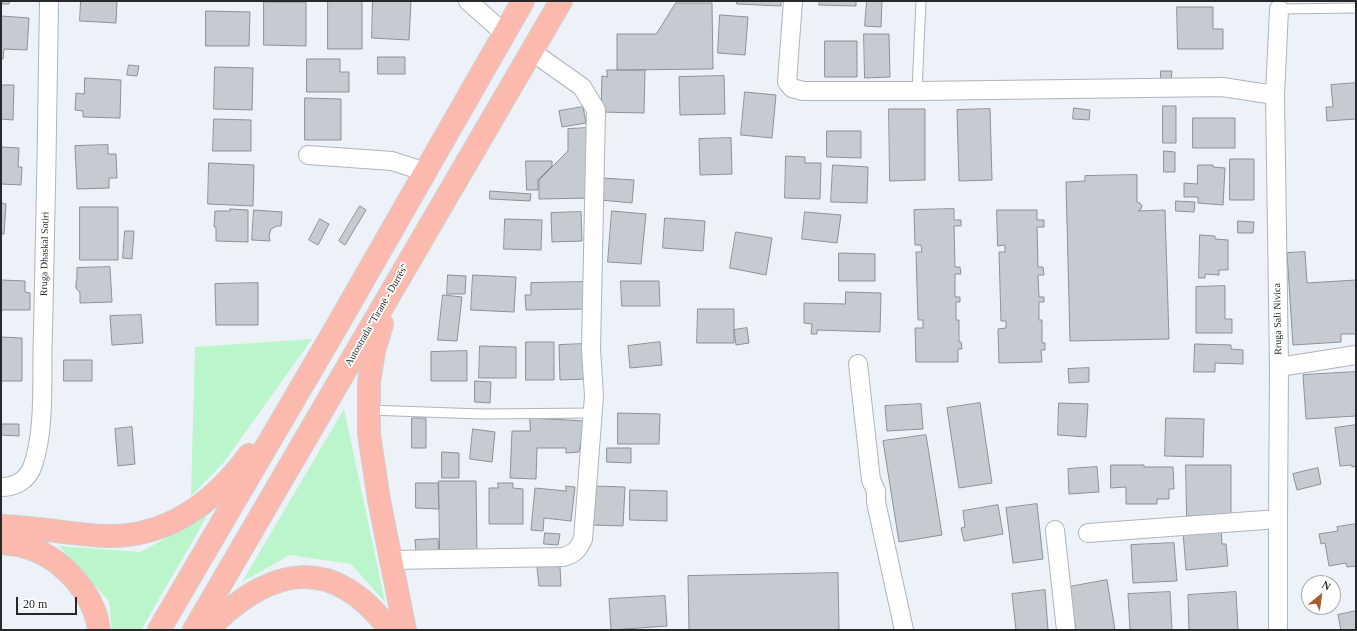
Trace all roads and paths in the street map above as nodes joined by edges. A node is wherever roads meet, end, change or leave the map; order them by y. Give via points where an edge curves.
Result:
1 (49, 1) edge
2 (468, 1) edge
3 (523, 1) edge
4 (561, 1) edge
5 (792, 1) edge
6 (921, 1) edge
7 (1279, 5) edge
8 (1356, 8) edge
9 (504, 33) junction
10 (531, 51) junction
11 (917, 91) junction
12 (1274, 95) junction
13 (308, 154) dead end
14 (426, 172) junction
15 (392, 290) junction
16 (337, 326) junction
17 (1356, 355) edge
18 (858, 364) dead end
19 (1279, 367) junction
20 (368, 410) junction
21 (593, 413) junction
22 (1, 487) edge
23 (1278, 518) junction
24 (1, 526) edge
25 (1055, 530) dead end
26 (1088, 533) dead end
27 (1, 543) edge
28 (391, 560) junction
29 (99, 630) edge
30 (160, 630) edge
31 (194, 630) edge
32 (207, 630) edge
33 (390, 630) edge
34 (405, 630) edge
35 (904, 630) edge
36 (1066, 630) edge
37 (1278, 630) edge

1 - 22 street, Rruga Dhaskal Sotiri via 40,422 37,450 29,474 19,484
2 - 9 street
3 - 9 highway
4 - 10 highway, Autostrada "Tiranë - Durrës"
5 - 11 street via 786,82 792,88 803,91
6 - 11 lane
7 - 8 lane
7 - 12 street, Rruga Sali Nivica
9 - 14 highway
10 - 15 highway, Autostrada "Tiranë - Durrës"
10 - 21 street via 582,87 596,110 591,348
11 - 12 street via 1222,87
12 - 19 street, Rruga Sali Nivica
13 - 14 street via 392,161
14 - 16 highway
15 - 20 highway via 374,351
15 - 31 highway, Autostrada "Tiranë - Durrës"
16 - 24 highway via 304,366 246,459 223,486 192,512 158,529 140,534 104,536
16 - 30 highway
17 - 19 street
18 - 35 street via 871,480 876,491 876,502
19 - 23 street, Rruga Sali Nivica
20 - 21 lane via 482,414
20 - 28 highway via 379,500
21 - 28 street via 582,539 579,548 572,554 563,557
23 - 26 street
23 - 37 street, Rruga Sali Nivica
25 - 36 street
27 - 29 highway via 23,546 47,556 66,569 90,601
28 - 34 highway
32 - 33 highway via 253,592 283,580 300,577 326,580 348,589 367,603

